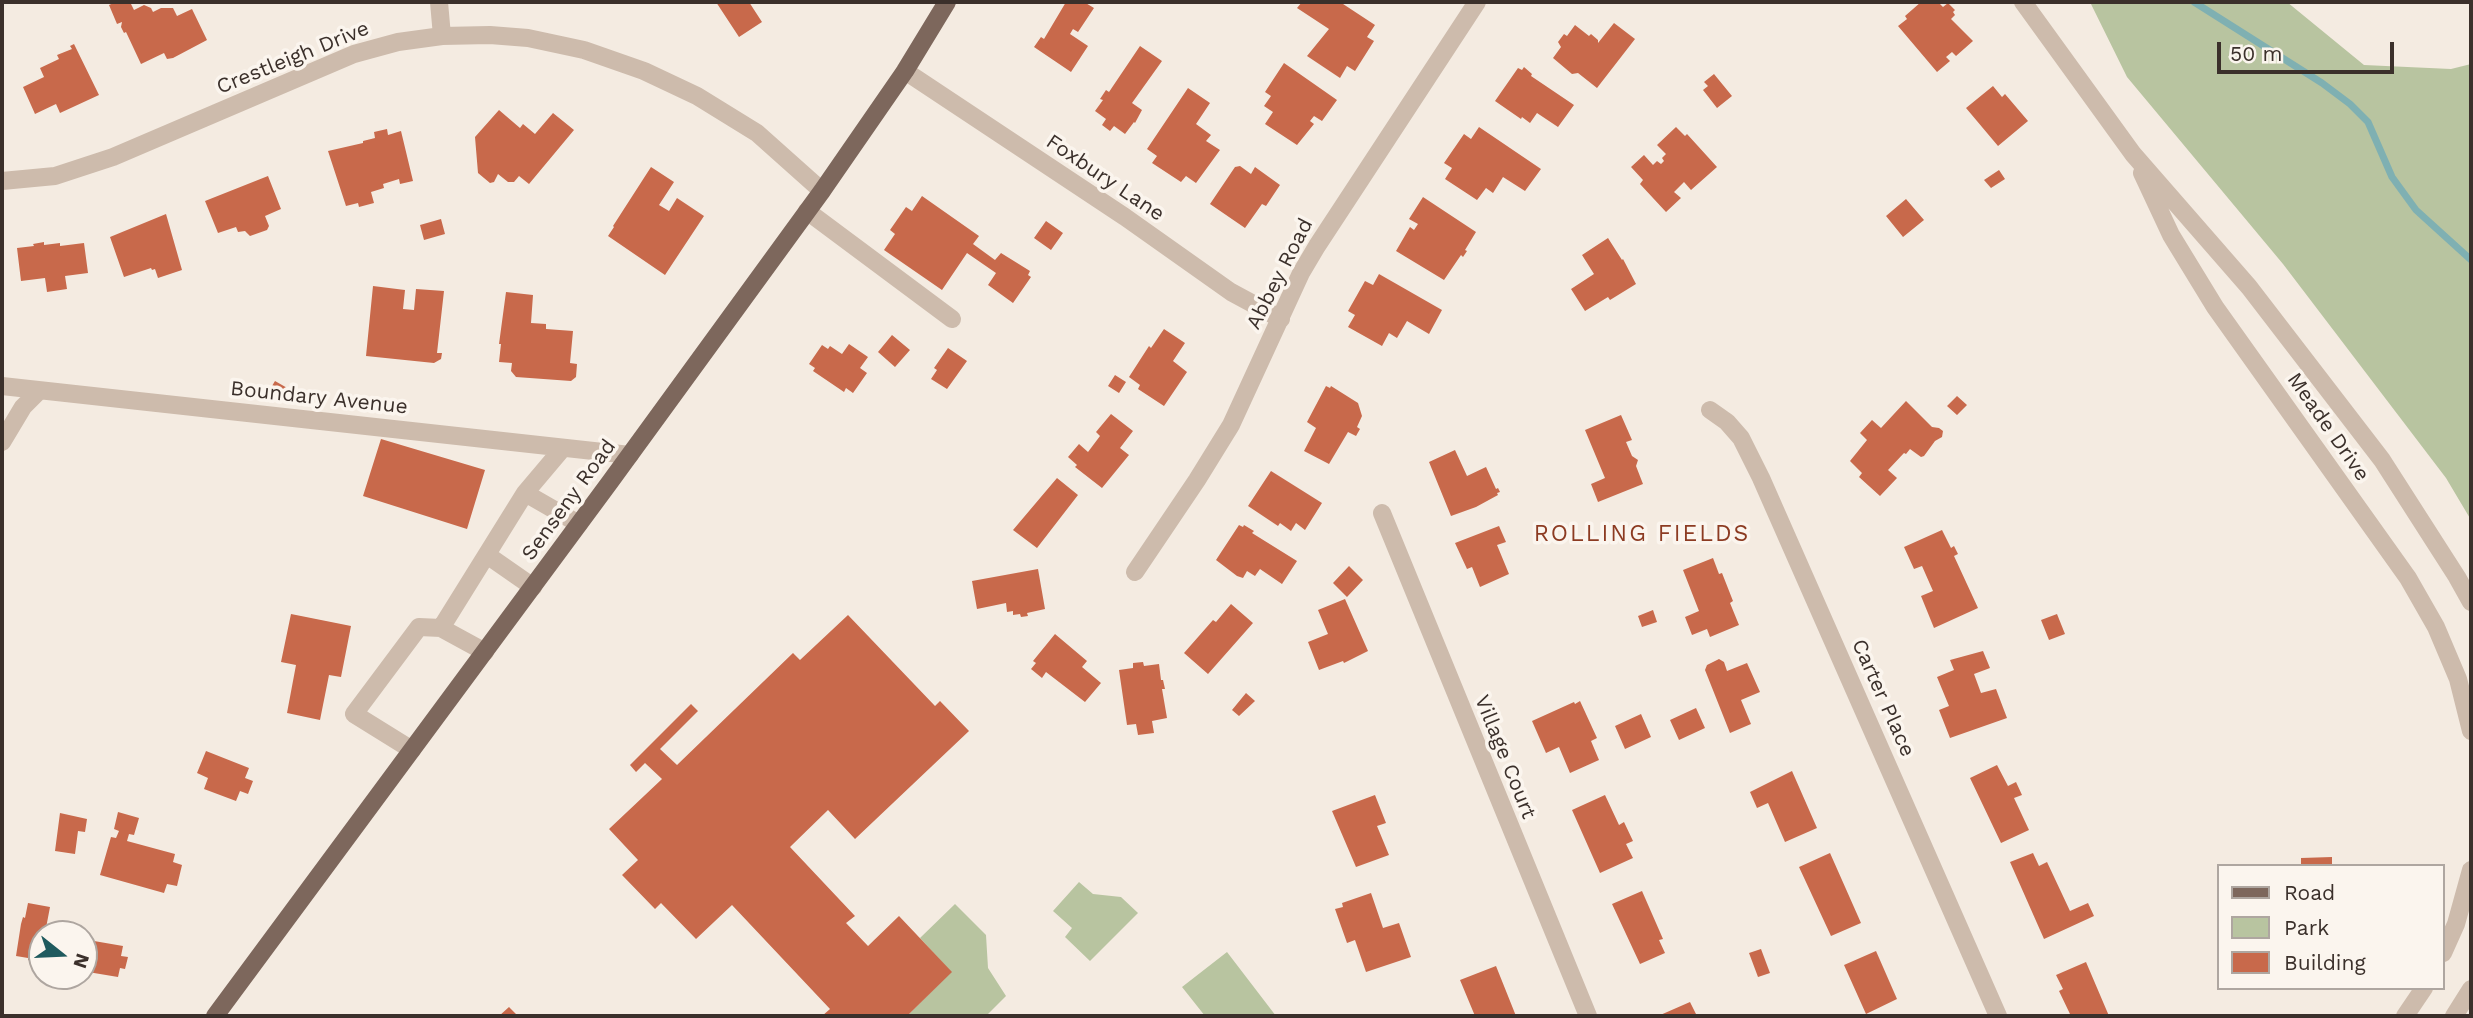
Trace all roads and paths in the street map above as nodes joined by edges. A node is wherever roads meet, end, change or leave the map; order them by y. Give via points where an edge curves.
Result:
1 (439, 2) edge
2 (947, 2) edge
3 (1477, 2) edge
4 (2023, 2) edge
5 (442, 36) junction
6 (905, 71) junction
7 (2133, 154) junction
8 (2, 181) edge
9 (822, 191) junction
10 (807, 211) junction
11 (952, 319) dead end
12 (1281, 319) junction
13 (2, 386) edge
14 (39, 391) junction
15 (1710, 410) dead end
16 (2, 442) edge
17 (562, 448) junction
18 (630, 455) junction
19 (525, 494) junction
20 (1382, 513) dead end
21 (579, 524) junction
22 (487, 555) junction
23 (1135, 572) dead end
24 (533, 587) junction
25 (2471, 602) edge
26 (441, 628) junction
27 (485, 652) junction
28 (2471, 731) edge
29 (412, 750) junction
30 (2471, 870) edge
31 (2445, 949) edge
32 (2471, 989) edge
33 (2423, 990) edge
34 (215, 1016) edge
35 (1588, 1016) edge
36 (1998, 1016) edge
37 (2405, 1016) edge
38 (2454, 1016) edge

1 - 5 street
2 - 6 main road, Senseny Road
3 - 12 street, Abbey Road via 1317,246
4 - 7 street, Meade Drive
5 - 8 street, Crestleigh Drive via 354,54 184,128 67,172
5 - 9 street, Crestleigh Drive via 528,38 584,50 644,71 697,96 757,133
6 - 9 main road, Senseny Road
6 - 12 street, Foxbury Lane via 1231,292
7 - 25 street, Meade Drive via 2249,287 2321,379 2382,460
7 - 28 street, Meade Drive via 2171,235 2215,307 2408,578 2458,679
9 - 10 main road, Senseny Road
10 - 11 street
10 - 18 main road, Senseny Road
12 - 23 street, Abbey Road via 1231,425
13 - 14 street, Boundary Avenue
14 - 16 street via 23,407
14 - 17 street, Boundary Avenue
15 - 36 street, Carter Place via 1741,438 1761,478
17 - 18 street, Boundary Avenue
17 - 19 street
18 - 21 main road, Senseny Road
19 - 21 street
19 - 22 street
20 - 35 street, Village Court
21 - 24 main road, Senseny Road
22 - 24 street
22 - 26 street
24 - 27 main road, Senseny Road
26 - 27 street
26 - 29 street via 419,627 354,714
27 - 29 main road, Senseny Road
29 - 34 main road, Senseny Road
30 - 31 street
32 - 38 street
33 - 37 street

